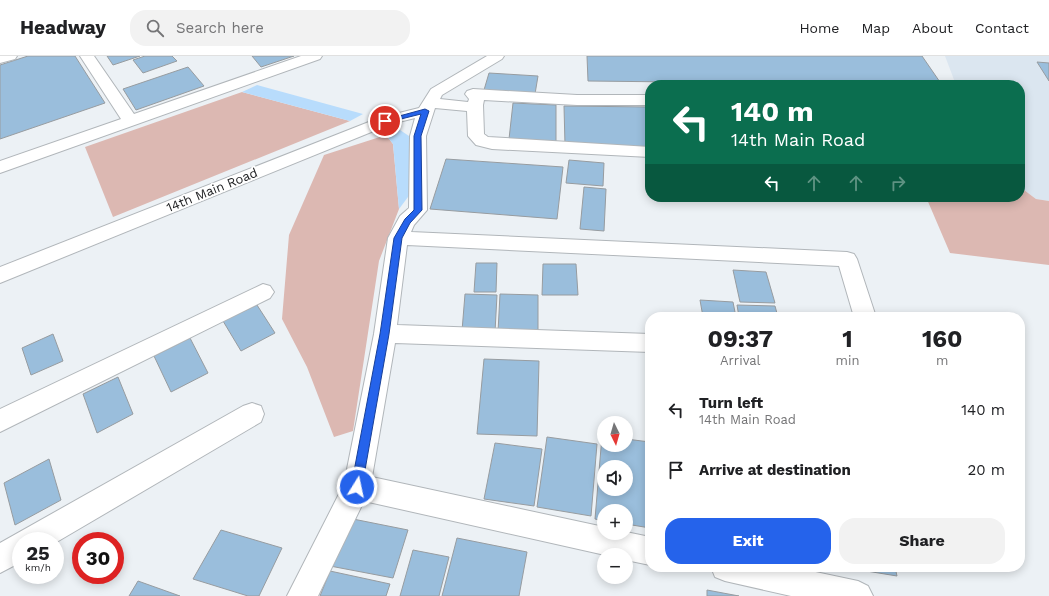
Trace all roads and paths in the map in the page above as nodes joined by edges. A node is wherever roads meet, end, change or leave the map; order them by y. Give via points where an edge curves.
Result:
1 (10, 56) edge
2 (87, 56) edge
3 (315, 56) edge
4 (497, 56) edge
5 (0, 59) edge
6 (475, 100) junction
7 (645, 100) edge
8 (430, 102) junction
9 (131, 121) junction
10 (645, 152) edge
11 (1, 164) edge
12 (408, 223) junction
13 (0, 275) edge
14 (262, 292) dead end
15 (863, 312) edge
16 (385, 334) junction
17 (645, 343) edge
18 (252, 414) dead end
19 (0, 421) edge
20 (357, 487) junction
21 (47, 532) edge
22 (645, 550) edge
23 (12, 551) edge
24 (0, 558) edge
25 (748, 572) edge
26 (302, 596) edge
27 (858, 596) edge

1 - 5 street
2 - 9 street
3 - 9 street
4 - 8 street
6 - 7 street via 548,99 586,95
6 - 8 street via 471,107
6 - 10 street via 476,136 487,143
8 - 12 street via 418,136
8 - 13 street, 14th Main Road
9 - 11 street
12 - 15 street via 847,259
12 - 16 street
14 - 19 street
16 - 17 street
16 - 20 street
18 - 21 street
20 - 22 street
20 - 26 street
23 - 24 street
25 - 27 street

